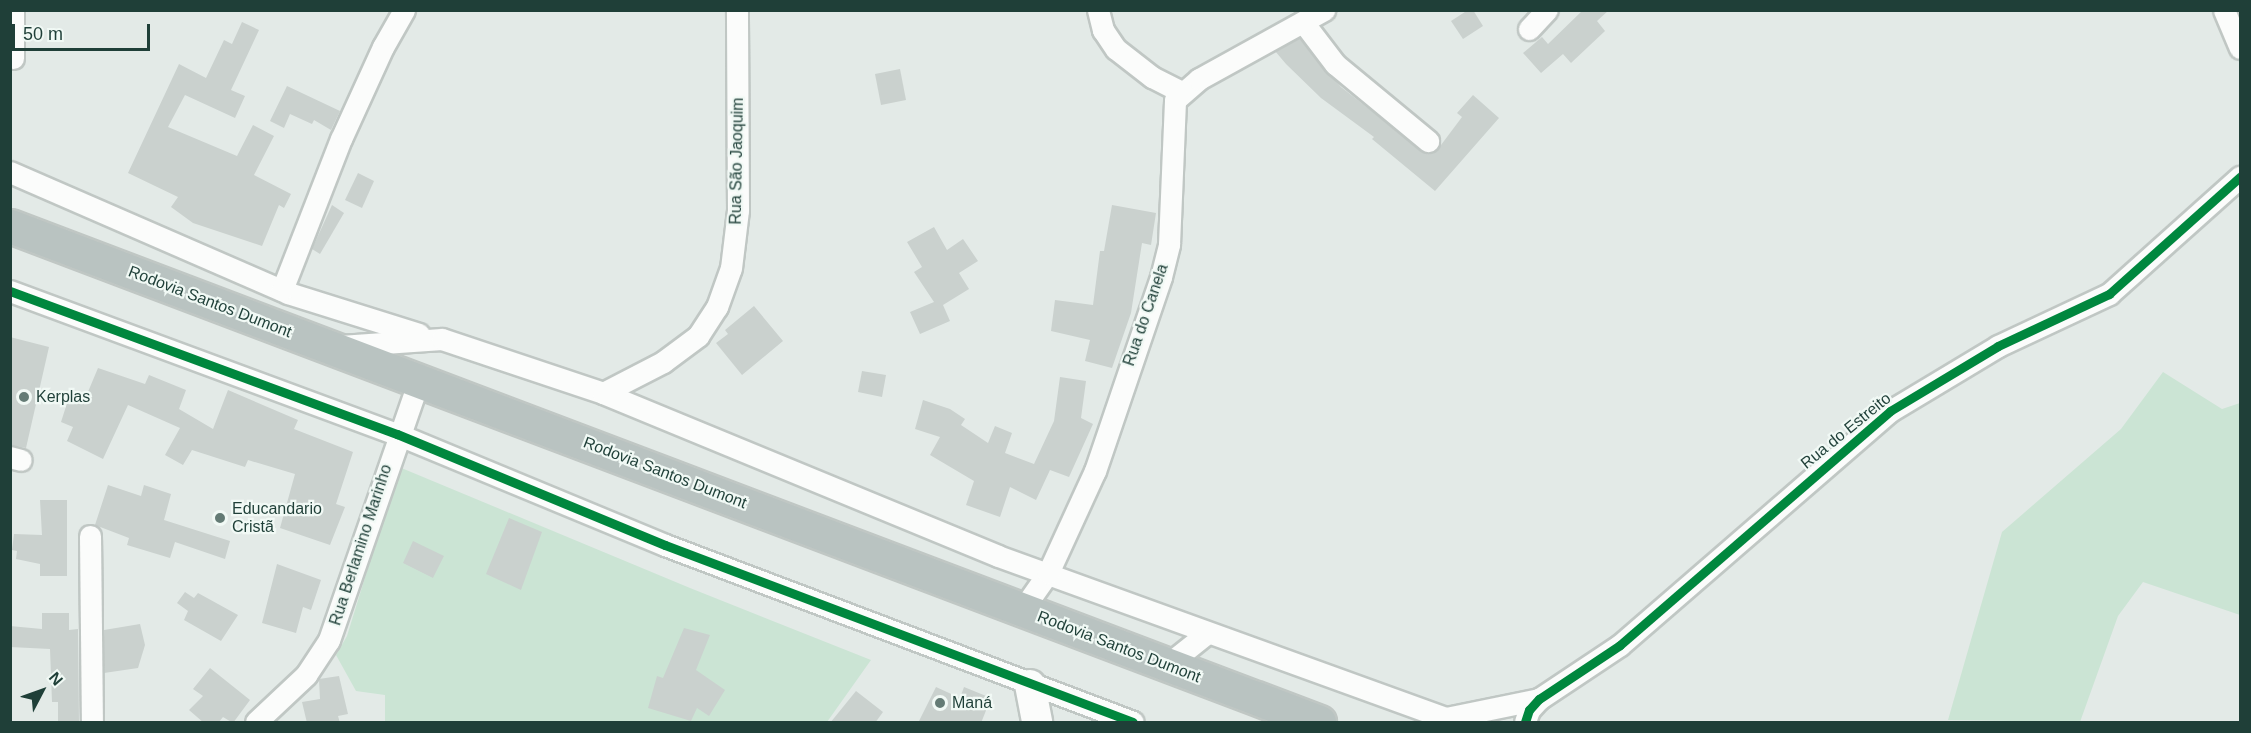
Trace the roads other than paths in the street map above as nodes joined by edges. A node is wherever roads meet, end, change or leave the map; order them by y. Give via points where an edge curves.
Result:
1 (12, 10) edge
2 (404, 10) edge
3 (737, 10) edge
4 (1098, 10) edge
5 (1324, 10) edge
6 (1547, 10) edge
7 (2224, 10) edge
8 (1303, 22) junction
9 (1529, 29) dead end
10 (2241, 48) edge
11 (13, 58) dead end
12 (1182, 92) junction
13 (1428, 141) dead end
14 (10, 172) edge
15 (2241, 177) edge
16 (10, 226) edge
17 (282, 290) junction
18 (10, 291) edge
19 (442, 339) junction
20 (328, 346) junction
21 (419, 380) junction
22 (603, 393) junction
23 (397, 434) junction
24 (90, 536) dead end
25 (1048, 573) junction
26 (1022, 610) junction
27 (1206, 634) junction
28 (1167, 665) junction
29 (1030, 685) junction
30 (1539, 699) junction
31 (1451, 721) edge
32 (92, 723) edge
33 (256, 723) edge
34 (1037, 723) edge
35 (1133, 723) edge
36 (1319, 723) edge
37 (1525, 723) edge

1 - 11 street
2 - 17 street via 346,129
3 - 22 street, Rua São Jaoquim via 738,210 731,268 717,307 698,336 663,362
4 - 12 street via 1103,30 1116,50 1152,77
5 - 8 street
6 - 9 street
7 - 10 street
8 - 12 street
8 - 13 street via 1335,64
12 - 25 street, Rua do Canela via 1174,100 1169,244 1161,277 1095,471
14 - 17 street
15 - 30 street, Rua do Estreito via 2109,294 1998,346 1890,411 1620,645
16 - 20 highway, Rodovia Santos Dumont
17 - 19 street via 382,325
18 - 23 street
19 - 20 street
19 - 22 street
20 - 21 highway, Rodovia Santos Dumont
21 - 23 street, Rua Berlamino Marinho
21 - 26 highway, Rodovia Santos Dumont
22 - 25 street
23 - 29 street via 665,545
23 - 33 street, Rua Berlamino Marinho via 329,640 306,675
24 - 32 street
25 - 26 street, Rua do Canela
25 - 27 street
26 - 28 highway, Rodovia Santos Dumont
27 - 28 street
27 - 31 street
28 - 36 highway, Rodovia Santos Dumont
29 - 34 street
29 - 35 street
30 - 31 street
30 - 37 street, Rua do Estreito via 1529,710

